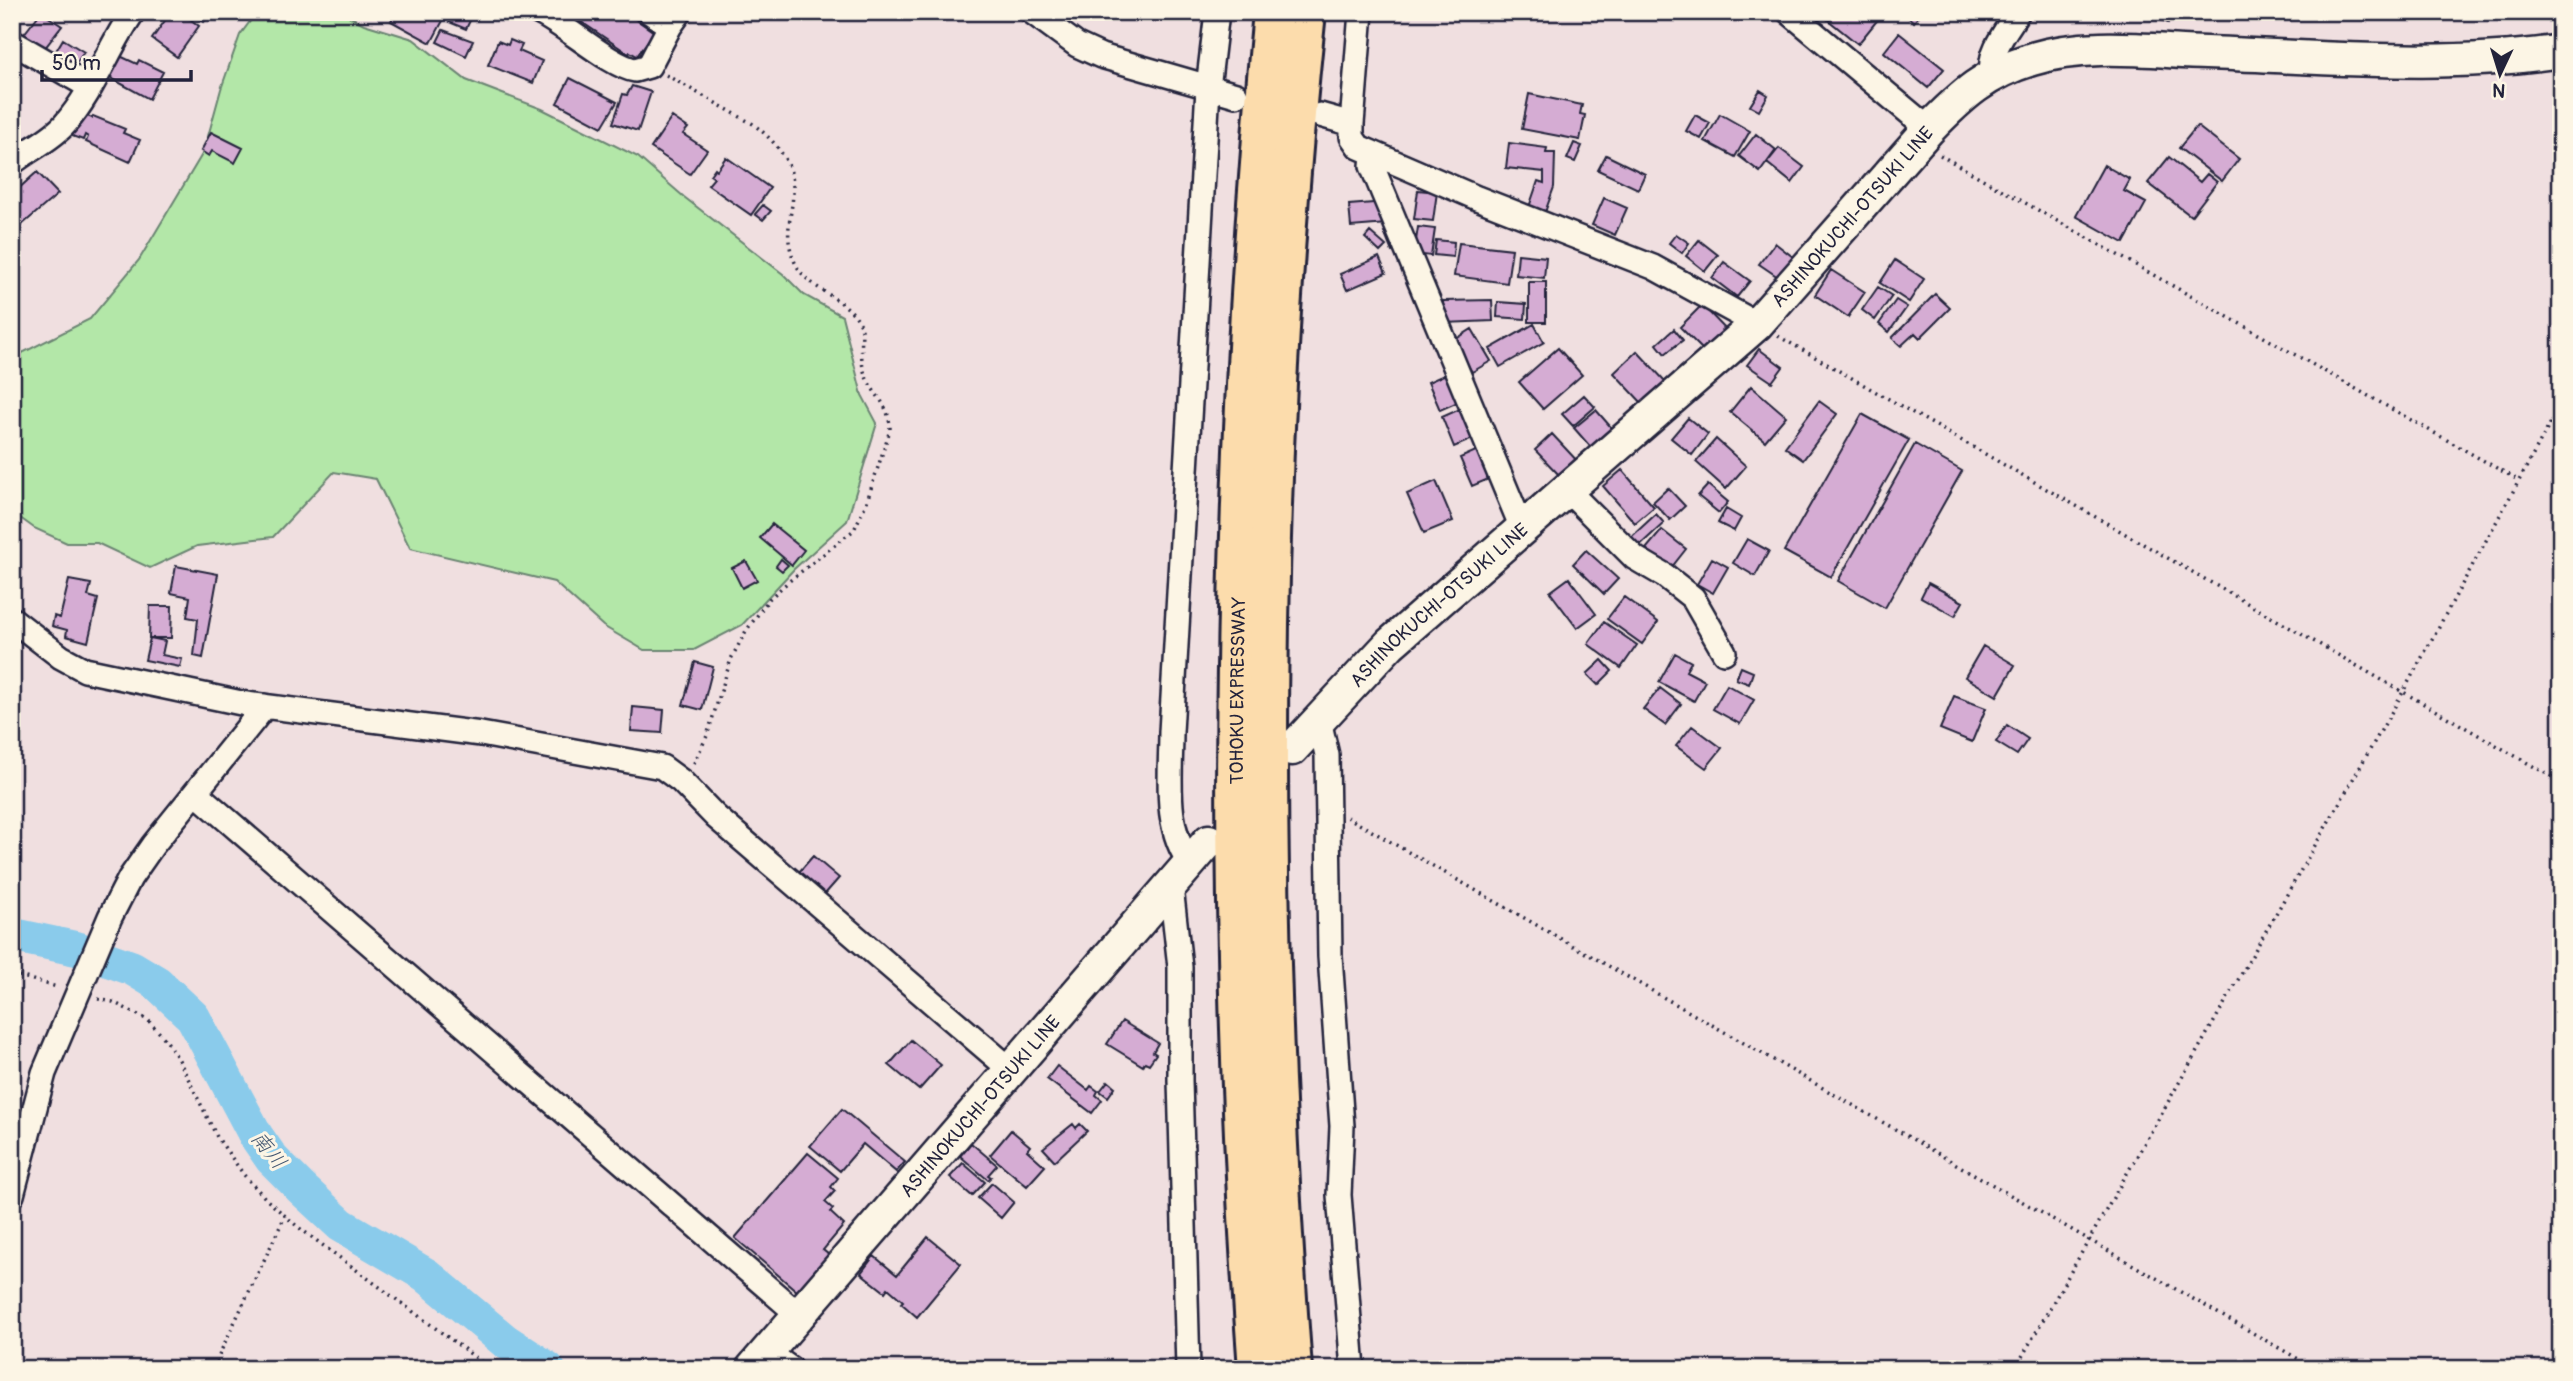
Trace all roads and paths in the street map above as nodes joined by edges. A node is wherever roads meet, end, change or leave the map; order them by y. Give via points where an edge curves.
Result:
1 (133, 12) edge
2 (538, 12) edge
3 (650, 12) edge
4 (1032, 12) edge
5 (1217, 12) edge
6 (1273, 12) edge
7 (1306, 12) edge
8 (1361, 12) edge
9 (1789, 12) edge
10 (2018, 12) edge
11 (675, 19) edge
12 (12, 42) edge
13 (2561, 51) edge
14 (649, 66) junction
15 (1993, 74) junction
16 (90, 88) junction
17 (1208, 88) junction
18 (1236, 95) dead end
19 (1320, 116) dead end
20 (1352, 124) junction
21 (1923, 136) junction
22 (1373, 155) junction
23 (12, 163) edge
24 (1757, 324) junction
25 (2561, 404) edge
26 (2518, 480) junction
27 (1567, 490) junction
28 (1522, 528) junction
29 (12, 619) edge
30 (1724, 652) dead end
31 (2403, 692) junction
32 (265, 706) junction
33 (1319, 720) junction
34 (1292, 749) dead end
35 (681, 780) junction
36 (2561, 782) edge
37 (196, 793) junction
38 (1329, 807) junction
39 (1190, 864) junction
40 (12, 974) edge
41 (81, 986) junction
42 (1011, 1070) junction
43 (12, 1195) edge
44 (285, 1216) junction
45 (2088, 1238) junction
46 (799, 1315) junction
47 (770, 1363) edge
48 (215, 1369) edge
49 (491, 1369) edge
50 (1188, 1369) edge
51 (1258, 1369) edge
52 (1292, 1369) edge
53 (1353, 1369) edge
54 (2015, 1369) edge
55 (2316, 1369) edge

1 - 16 street
2 - 14 street via 628,69
3 - 11 street
4 - 17 street via 1087,51
5 - 17 street
6 - 51 highway, TOHOKU EXPRESSWAY via 1250,297 1235,678 1235,896
7 - 52 highway, TOHOKU EXPRESSWAY via 1282,303 1269,680 1275,1074
8 - 20 street
9 - 21 street
10 - 15 street via 1994,55
11 - 14 street
12 - 16 street
13 - 15 main road, ASHINOKUCHI-OTSUKI LINE via 2435,61 2101,50 2036,58
14 - 35 path via 754,124 781,153 793,184 786,233 795,264 859,320 864,374 890,420 854,530 769,599 746,631 726,673 702,749
15 - 21 main road, ASHINOKUCHI-OTSUKI LINE via 1967,91
16 - 23 street via 58,132
17 - 18 street
17 - 39 street via 1171,732 1174,824
19 - 20 street
20 - 22 street via 1352,137
21 - 24 main road, ASHINOKUCHI-OTSUKI LINE
21 - 26 path
22 - 24 street via 1653,267
22 - 28 street via 1372,166
24 - 27 main road, ASHINOKUCHI-OTSUKI LINE
24 - 31 path
25 - 26 path
26 - 31 path
27 - 28 main road, ASHINOKUCHI-OTSUKI LINE
27 - 30 street via 1635,558 1693,598
28 - 33 main road, ASHINOKUCHI-OTSUKI LINE via 1390,645
29 - 32 street via 85,670
31 - 36 path
31 - 45 path
32 - 35 street via 481,734 607,756 662,767
32 - 37 street
33 - 34 main road, ASHINOKUCHI-OTSUKI LINE
33 - 38 street
35 - 42 street via 716,817
37 - 41 street via 130,878
37 - 46 street
38 - 45 path
38 - 53 street via 1330,956 1342,1126 1339,1195
39 - 42 main road, ASHINOKUCHI-OTSUKI LINE
39 - 50 street via 1180,967
40 - 41 path
41 - 43 street via 44,1073
41 - 44 path via 148,1020 166,1040 224,1147 244,1175
42 - 46 main road, ASHINOKUCHI-OTSUKI LINE
44 - 48 path
44 - 49 path
45 - 54 path
45 - 55 path
46 - 47 main road, ASHINOKUCHI-OTSUKI LINE

